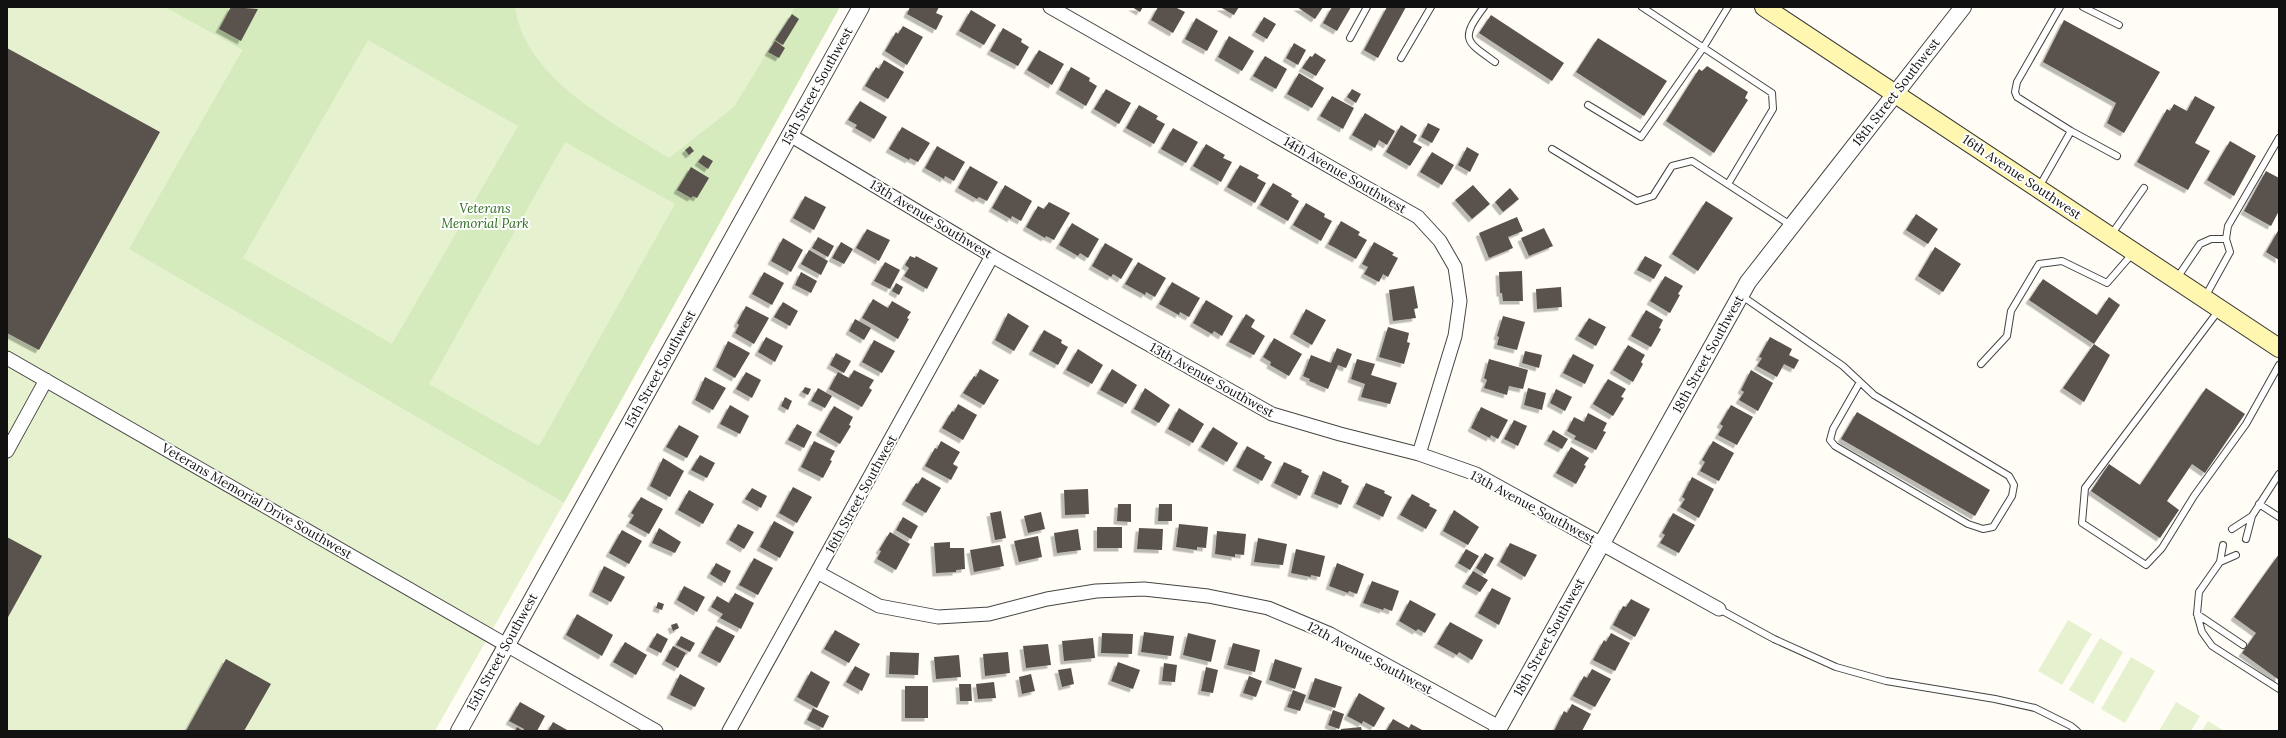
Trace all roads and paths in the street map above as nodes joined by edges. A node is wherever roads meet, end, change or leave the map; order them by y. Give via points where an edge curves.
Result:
1 (861, 7) edge
2 (1050, 7) edge
3 (1367, 7) edge
4 (1431, 7) edge
5 (1484, 7) edge
6 (1642, 7) edge
7 (1728, 7) edge
8 (1764, 7) edge
9 (1963, 7) edge
10 (2060, 7) edge
11 (2083, 7) edge
12 (2119, 25) dead end
13 (1350, 38) dead end
14 (1703, 48) junction
15 (1401, 58) dead end
16 (1495, 62) dead end
17 (1894, 93) junction
18 (1588, 105) dead end
19 (2071, 131) junction
20 (790, 135) junction
21 (2279, 138) edge
22 (1552, 149) dead end
23 (2117, 156) dead end
24 (1728, 184) junction
25 (2038, 188) junction
26 (2144, 188) dead end
27 (1792, 226) junction
28 (2110, 236) junction
29 (2226, 239) junction
30 (2134, 252) junction
31 (992, 256) junction
32 (2176, 280) junction
33 (1741, 295) junction
34 (2204, 299) junction
35 (2220, 309) junction
36 (2279, 348) edge
37 (7, 358) edge
38 (1981, 364) dead end
39 (2279, 365) edge
40 (46, 380) junction
41 (1860, 382) junction
42 (7, 451) edge
43 (1419, 454) junction
44 (2279, 474) edge
45 (2260, 504) junction
46 (2252, 516) junction
47 (2279, 517) edge
48 (2232, 529) dead end
49 (2246, 539) dead end
50 (1601, 544) junction
51 (2223, 545) dead end
52 (2236, 555) dead end
53 (2220, 562) junction
54 (817, 572) junction
55 (1719, 610) joint
56 (2197, 614) junction
57 (506, 645) junction
58 (2243, 645) dead end
59 (2279, 689) edge
60 (1498, 729) edge
61 (459, 731) edge
62 (656, 731) edge
63 (729, 731) edge
64 (2077, 731) edge

1 - 20 street, 15th Street Southwest
2 - 43 street, 14th Avenue Southwest via 1418,217 1440,241 1455,267 1460,301 1455,336
3 - 13 lane
4 - 15 lane
5 - 16 lane via 1472,23 1468,34 1472,46
6 - 14 lane
7 - 14 lane
8 - 17 main road, 16th Avenue Southwest
9 - 17 street, 18th Street Southwest
10 - 19 lane via 2017,82 2015,92 2017,98
11 - 12 lane
14 - 18 lane via 1641,137
14 - 24 lane via 1772,93 1773,109
17 - 25 main road, 16th Avenue Southwest
17 - 27 street, 18th Street Southwest
19 - 23 lane
19 - 25 lane
20 - 31 street, 13th Avenue Southwest
20 - 57 street, 15th Street Southwest
21 - 29 lane via 2228,226
22 - 24 lane via 1637,201 1653,196 1672,166 1692,161
24 - 27 lane
25 - 28 main road, 16th Avenue Southwest
26 - 28 lane
27 - 33 street, 18th Street Southwest via 1748,282
28 - 30 main road, 16th Avenue Southwest
29 - 32 lane via 2211,239 2200,244
29 - 34 lane via 2230,252
30 - 32 main road, 16th Avenue Southwest
30 - 38 lane via 2106,283 2062,261 2039,264 2011,311 2006,336
31 - 43 street, 13th Avenue Southwest via 1272,414
31 - 54 street, 16th Street Southwest
32 - 34 main road, 16th Avenue Southwest
33 - 41 lane via 1843,366
33 - 50 street, 18th Street Southwest
34 - 35 main road, 16th Avenue Southwest
35 - 36 main road, 16th Avenue Southwest
35 - 39 lane via 2085,488 2082,523 2146,565 2162,548 2194,496 2246,424
37 - 40 street, Veterans Memorial Drive Southwest
40 - 42 street
40 - 57 street, Veterans Memorial Drive Southwest
41 - 41 lane via 1874,395 2008,476 2014,484 2012,496 1993,527 1983,529 1968,524 1834,446 1830,440 1833,429
43 - 50 street, 13th Avenue Southwest via 1476,474
44 - 45 lane
45 - 46 lane
45 - 47 lane
46 - 48 lane
46 - 49 lane
50 - 55 street, 13th Avenue Southwest
50 - 60 street, 18th Street Southwest
51 - 53 lane
52 - 53 lane
53 - 56 lane via 2199,592
54 - 60 street, 12th Avenue Southwest via 879,606 938,617 989,614 1047,599 1096,591 1144,589 1208,596 1268,608 1330,634
54 - 63 street, 16th Street Southwest
55 - 64 lane via 1836,667 1886,681 2035,708
56 - 58 lane
56 - 59 lane via 2202,632 2212,646
57 - 61 street, 15th Street Southwest
57 - 62 street, Veterans Memorial Drive Southwest

